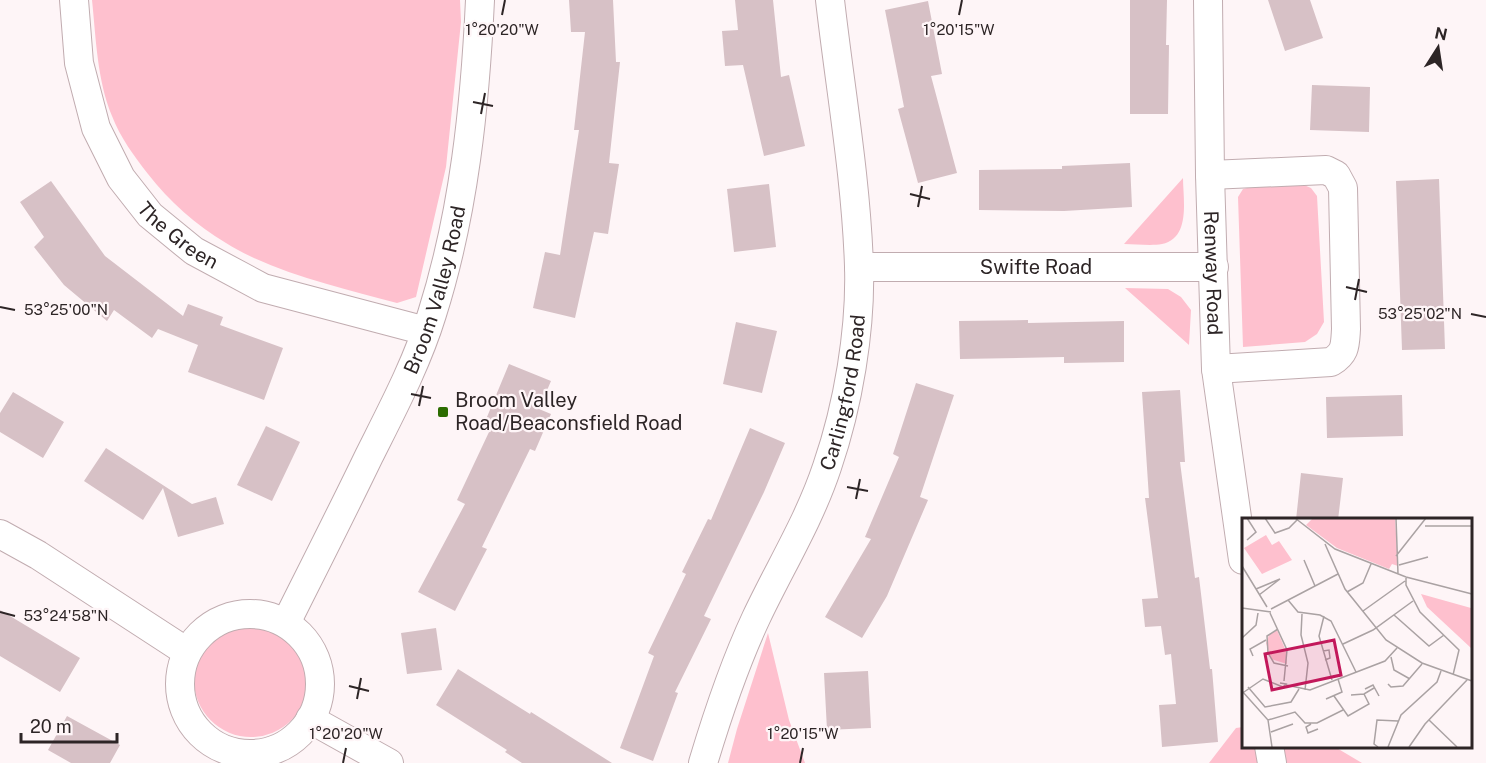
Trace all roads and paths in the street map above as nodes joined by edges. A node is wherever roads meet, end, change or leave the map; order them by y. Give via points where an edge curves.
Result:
1 (74, 0) edge
2 (480, 0) edge
3 (830, 0) edge
4 (1208, 0) edge
5 (1210, 175) junction
6 (859, 267) junction
7 (1214, 267) junction
8 (426, 331) junction
9 (1216, 369) junction
10 (0, 534) edge
11 (1242, 553) edge
12 (286, 623) junction
13 (187, 652) junction
14 (310, 719) junction
15 (1269, 748) edge
16 (388, 763) edge
17 (703, 763) edge
18 (1272, 763) edge

1 - 8 street, The Green via 79,63 96,128 121,178 150,215 194,251 263,288
2 - 8 street, Broom Valley Road via 469,143 456,220
3 - 6 street, Carlingford Road
4 - 5 street, Renway Road
5 - 7 street, Renway Road
5 - 9 street via 1326,170 1336,175 1343,188 1346,329 1340,356 1330,362
6 - 7 street, Swifte Road
6 - 17 street, Carlingford Road via 851,368 828,465 810,514 741,652
7 - 9 street, Renway Road
8 - 12 street, Broom Valley Road via 391,413
9 - 11 street, Renway Road
10 - 13 street
12 - 13 street via 266,615 242,614 222,619 202,632
12 - 14 street via 305,639 316,660 321,680 318,704
13 - 14 street via 180,679 182,703 206,739 228,751 266,752 289,743
14 - 16 street
15 - 18 street

